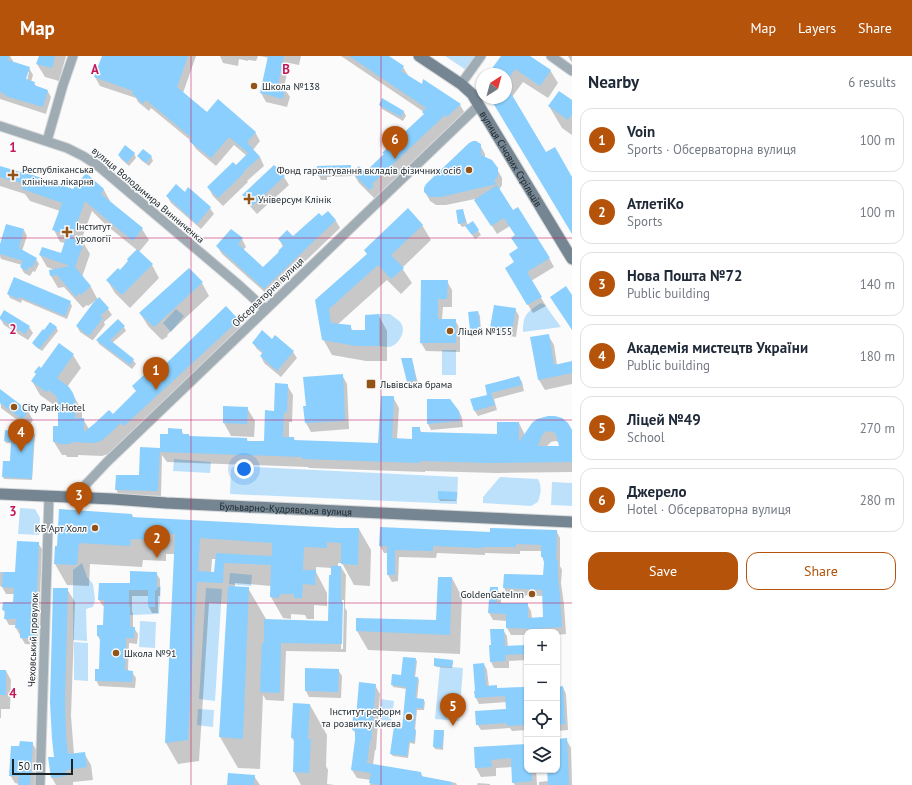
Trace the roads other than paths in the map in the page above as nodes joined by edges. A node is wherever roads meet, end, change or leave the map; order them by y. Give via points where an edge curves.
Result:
1 (73, 56) edge
2 (419, 56) edge
3 (481, 56) edge
4 (551, 56) edge
5 (572, 71) edge
6 (461, 84) junction
7 (479, 105) junction
8 (0, 126) edge
9 (47, 141) junction
10 (572, 259) edge
11 (265, 309) junction
12 (0, 494) edge
13 (49, 496) junction
14 (74, 497) junction
15 (572, 522) edge
16 (40, 785) edge

1 - 9 street
2 - 6 main road, вулиця Січових Стрільців
3 - 6 street
4 - 5 street
6 - 7 main road, вулиця Січових Стрільців
7 - 10 main road, вулиця Січових Стрільців
7 - 11 street, Обсерваторна вулиця
8 - 9 street, вулиця Володимира Винниченка
9 - 11 street, вулиця Володимира Винниченка via 73,151 97,165
11 - 14 street, Обсерваторна вулиця
12 - 13 main road, Бульварно-Кудрявська вулиця
13 - 14 main road, Бульварно-Кудрявська вулиця
13 - 16 street, Чеховський провулок
14 - 15 main road, Бульварно-Кудрявська вулиця

